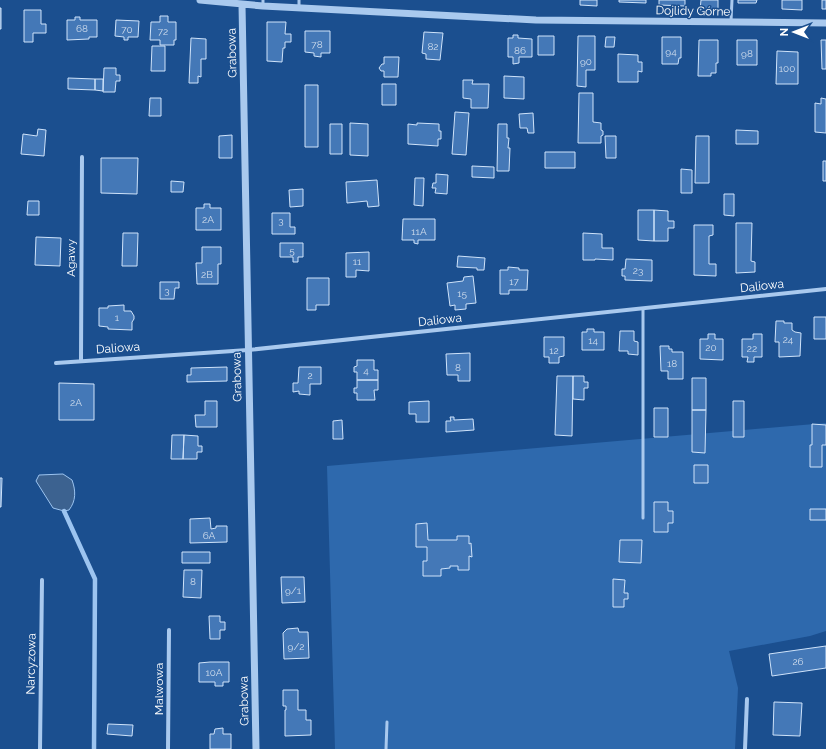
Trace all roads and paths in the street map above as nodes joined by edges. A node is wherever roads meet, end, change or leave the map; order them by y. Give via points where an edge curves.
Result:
1 (200, 0) edge
2 (299, 0) edge
3 (732, 0) edge
4 (263, 3) edge
5 (242, 5) junction
6 (299, 8) junction
7 (731, 23) junction
8 (826, 23) edge
9 (82, 157) dead end
10 (826, 289) edge
11 (643, 309) junction
12 (248, 350) junction
13 (81, 360) junction
14 (56, 363) dead end
15 (643, 518) dead end
16 (42, 580) dead end
17 (169, 630) dead end
18 (747, 699) dead end
19 (387, 722) dead end
20 (40, 749) edge
21 (168, 749) edge
22 (256, 749) edge
23 (386, 749) edge
24 (746, 749) edge

1 - 5 street, Dojlidy Górne
2 - 6 lane
3 - 7 lane
4 - 5 street, Dojlidy Górne
4 - 6 street, Dojlidy Górne
5 - 12 street, Grabowa
6 - 7 street, Dojlidy Górne via 536,20
7 - 8 street, Dojlidy Górne
9 - 13 street, Agawy
10 - 11 street, Daliowa
11 - 12 street, Daliowa
11 - 15 lane
12 - 13 street, Daliowa
12 - 22 street, Grabowa
13 - 14 street, Daliowa
16 - 20 street, Narcyzowa
17 - 21 street, Malwowa
18 - 24 street
19 - 23 lane

